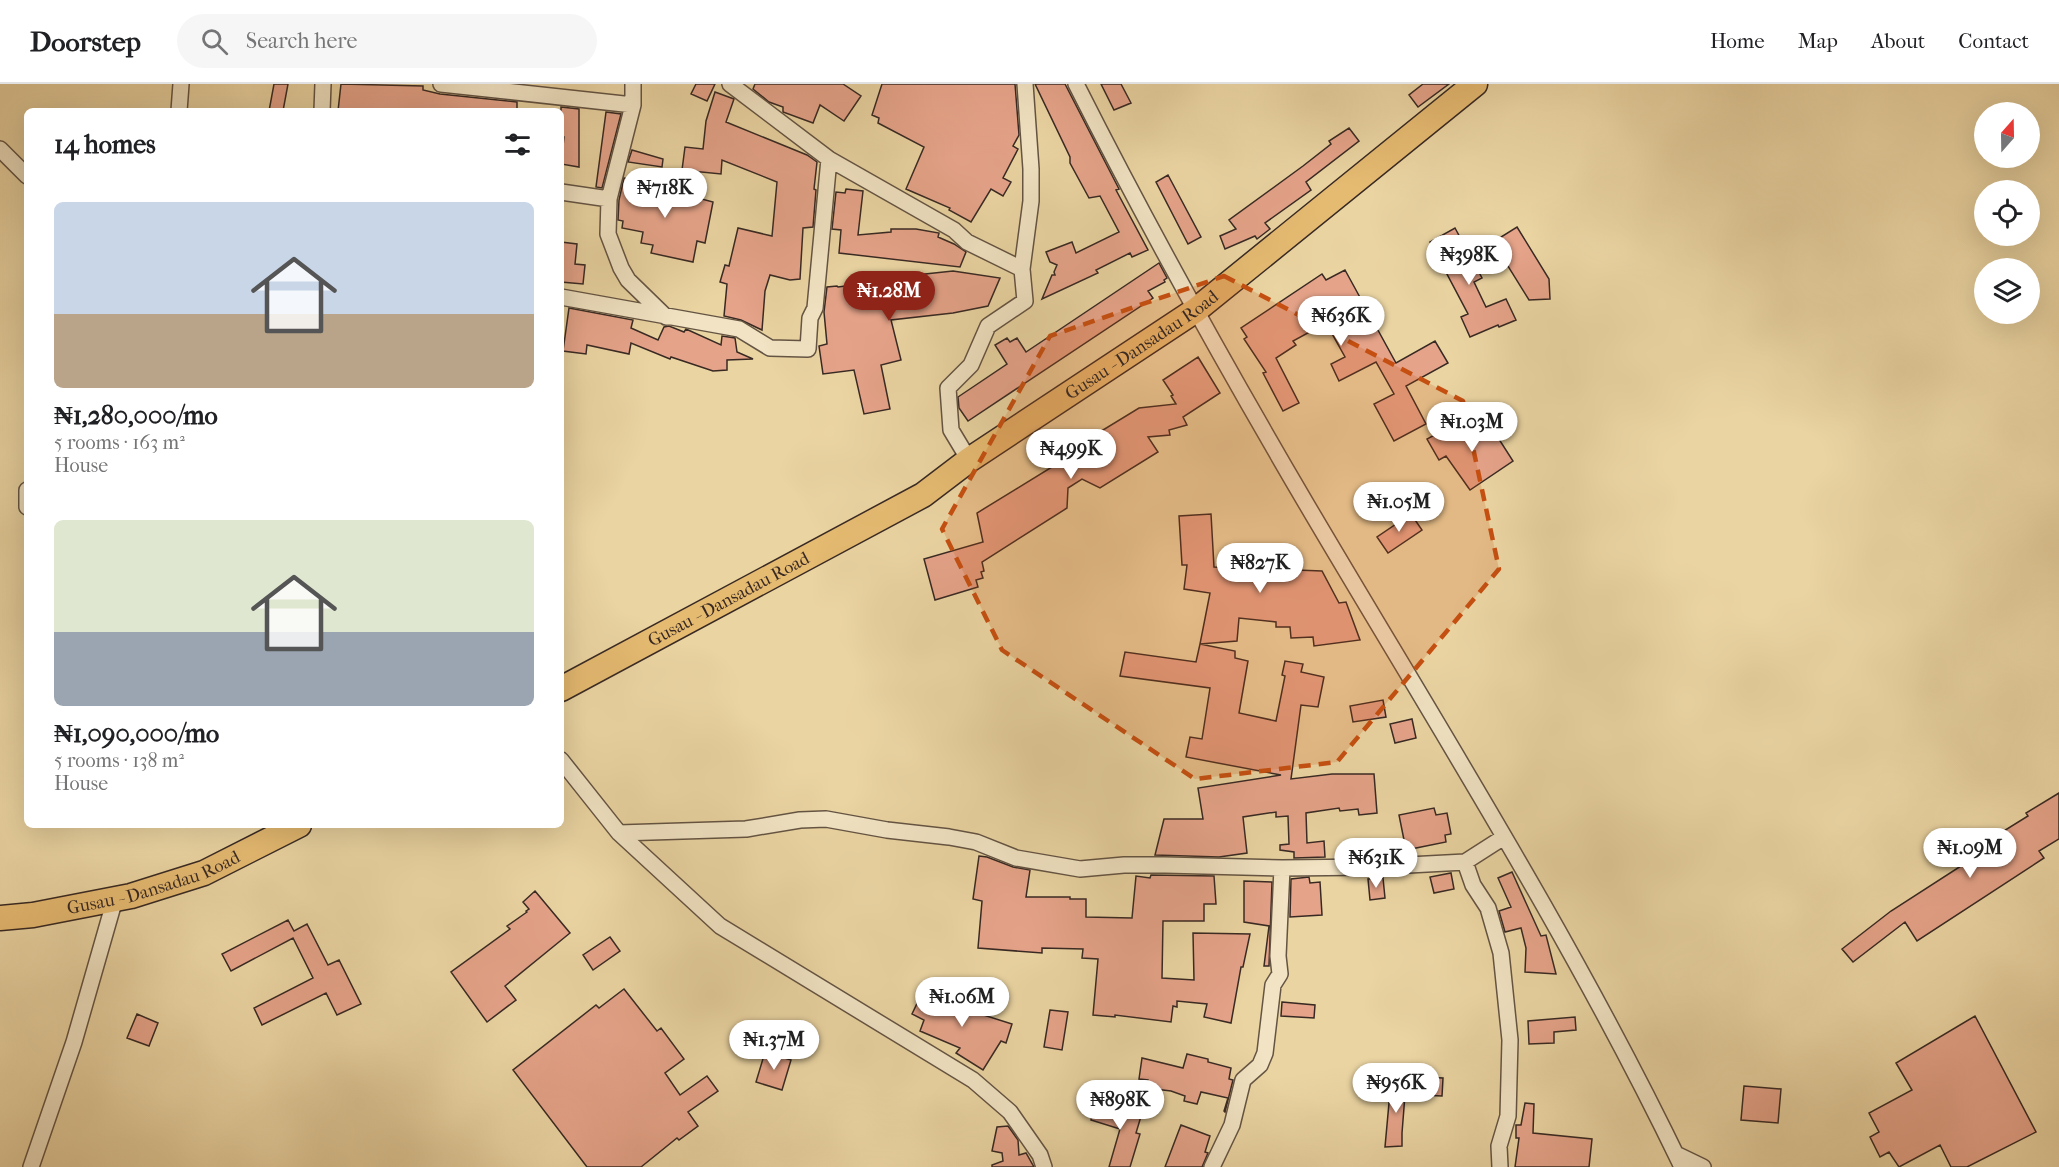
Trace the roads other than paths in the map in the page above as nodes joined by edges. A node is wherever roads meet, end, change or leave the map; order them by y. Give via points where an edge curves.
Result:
1 (181, 84) edge
2 (323, 84) edge
3 (441, 84) edge
4 (633, 84) edge
5 (730, 84) edge
6 (1025, 84) edge
7 (1076, 84) edge
8 (1475, 84) edge
9 (633, 105) junction
10 (179, 108) edge
11 (322, 108) edge
12 (0, 149) edge
13 (829, 159) junction
14 (24, 173) edge
15 (564, 192) edge
16 (609, 199) junction
17 (1022, 269) junction
18 (564, 298) edge
19 (1196, 310) junction
20 (666, 317) junction
21 (969, 460) junction
22 (564, 687) edge
23 (564, 764) edge
24 (290, 828) edge
25 (619, 833) junction
26 (1504, 837) junction
27 (1465, 862) junction
28 (1282, 868) junction
29 (115, 899) junction
30 (0, 918) edge
31 (1679, 1160) edge
32 (1046, 1164) edge
33 (31, 1167) edge
34 (1212, 1167) edge
35 (1500, 1167) edge
36 (1703, 1167) edge

1 - 10 street
2 - 11 street
3 - 9 street
4 - 9 street
5 - 13 street
6 - 17 street via 1031,201
7 - 19 street
8 - 19 main road, Gusau - Dansadau Road
9 - 16 street
12 - 14 street
13 - 17 street via 954,230 968,242
13 - 20 street via 808,348 770,348 739,329
15 - 16 street
16 - 20 street via 608,234 621,268
17 - 21 street via 1025,301 988,326 971,365 948,388 951,430
18 - 20 street
19 - 21 main road, Gusau - Dansadau Road
19 - 26 street
21 - 22 main road, Gusau - Dansadau Road via 923,495
23 - 25 street
24 - 29 main road, Gusau - Dansadau Road via 204,873
25 - 28 street via 746,829 826,819 887,831 949,837 1016,858 1080,869 1165,865
25 - 32 street via 720,926 973,1080 1010,1112
26 - 27 street
26 - 31 street via 1575,959
27 - 28 street
27 - 35 street via 1495,926 1503,964 1510,1040 1508,1116 1499,1146
28 - 34 street via 1280,974 1273,985 1265,1053 1260,1065 1243,1080 1232,1125
29 - 30 main road, Gusau - Dansadau Road
29 - 33 street via 74,1041
31 - 36 street

